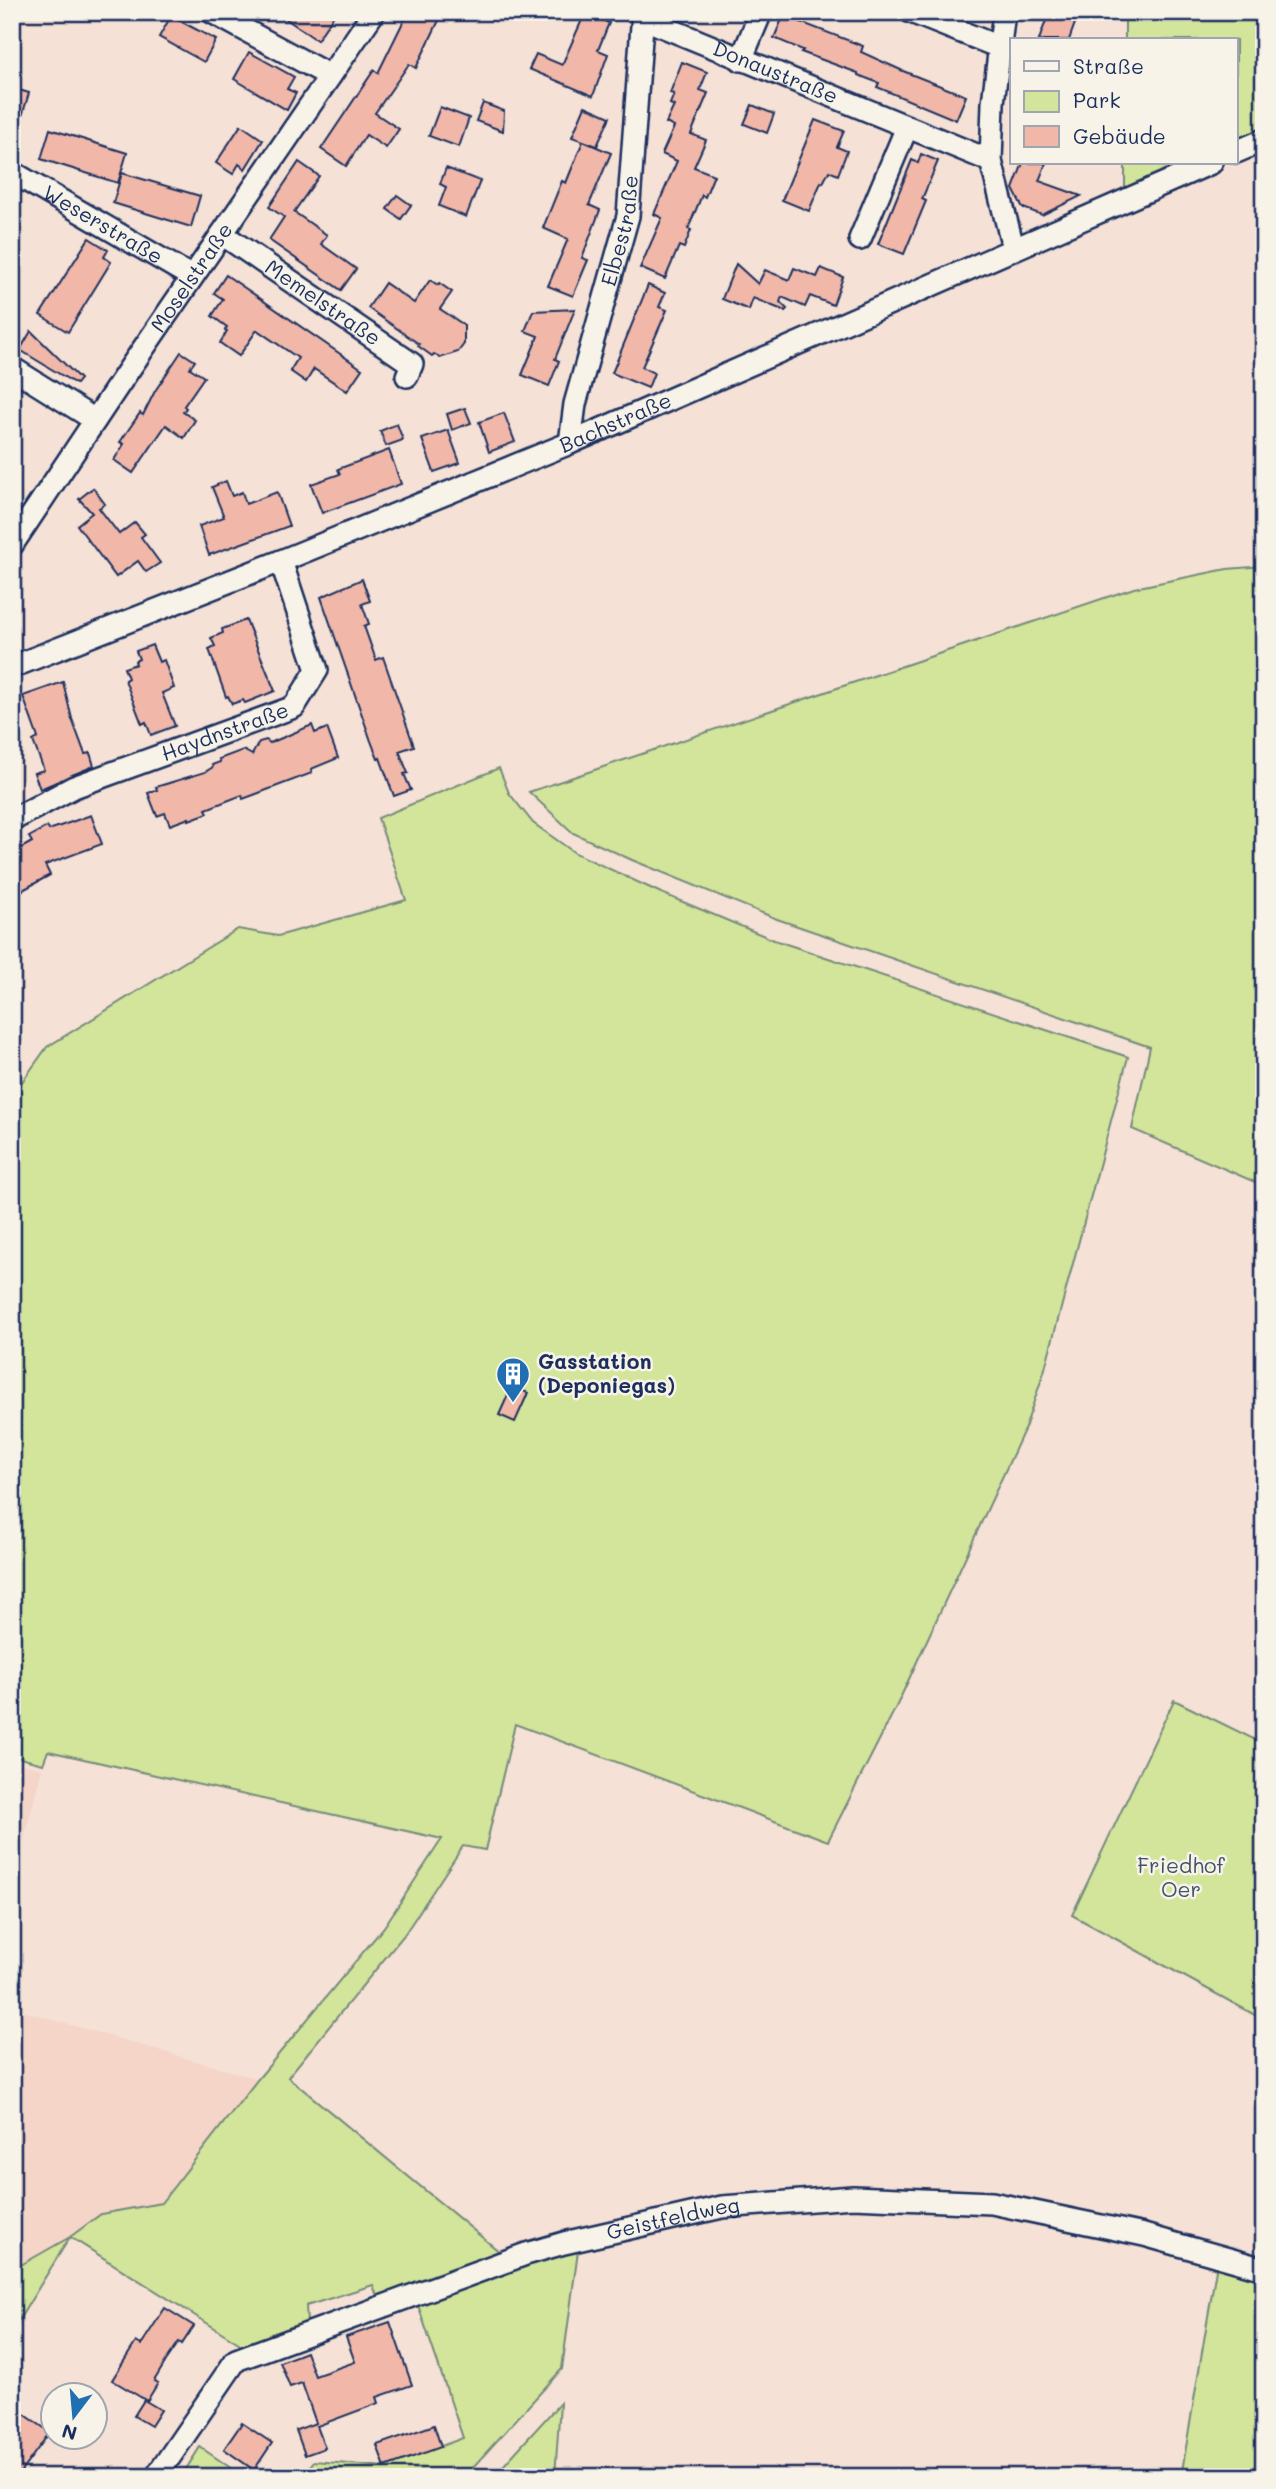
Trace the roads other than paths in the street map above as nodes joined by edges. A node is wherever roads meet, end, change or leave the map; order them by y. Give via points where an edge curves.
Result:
1 (212, 12) edge
2 (374, 12) edge
3 (761, 12) edge
4 (911, 12) edge
5 (1004, 12) edge
6 (642, 15) edge
7 (999, 47) junction
8 (741, 60) junction
9 (330, 76) junction
10 (906, 127) junction
11 (1264, 140) edge
12 (1238, 151) edge
13 (991, 161) junction
14 (1209, 164) edge
15 (12, 172) edge
16 (222, 234) junction
17 (860, 239) dead end
18 (1013, 247) junction
19 (192, 277) junction
20 (12, 368) edge
21 (407, 376) dead end
22 (95, 419) junction
23 (570, 443) junction
24 (12, 545) edge
25 (281, 561) junction
26 (12, 667) edge
27 (12, 820) edge
28 (1264, 2269) edge
29 (156, 2477) edge

1 - 9 street
2 - 9 street, Moselstraße
3 - 8 street
4 - 7 street
5 - 7 street
6 - 8 street, Donaustraße
6 - 23 street, Elbestraße via 628,216 575,404
7 - 13 street
8 - 10 street, Donaustraße
9 - 16 street, Moselstraße
10 - 13 street, Donaustraße
10 - 17 street
11 - 12 street
13 - 18 street
14 - 18 street, Bachstraße
15 - 19 street, Weserstraße
16 - 19 street, Moselstraße
16 - 21 street, Memelstraße via 412,363
18 - 23 street, Bachstraße
19 - 22 street, Moselstraße
20 - 22 street
22 - 24 street, Moselstraße
23 - 25 street, Bachstraße
25 - 26 street, Bachstraße
25 - 27 street, Haydnstraße via 317,670 294,707 74,787
28 - 29 street, Geistfeldweg via 1144,2235 992,2203 853,2197 722,2207 564,2242 236,2360

